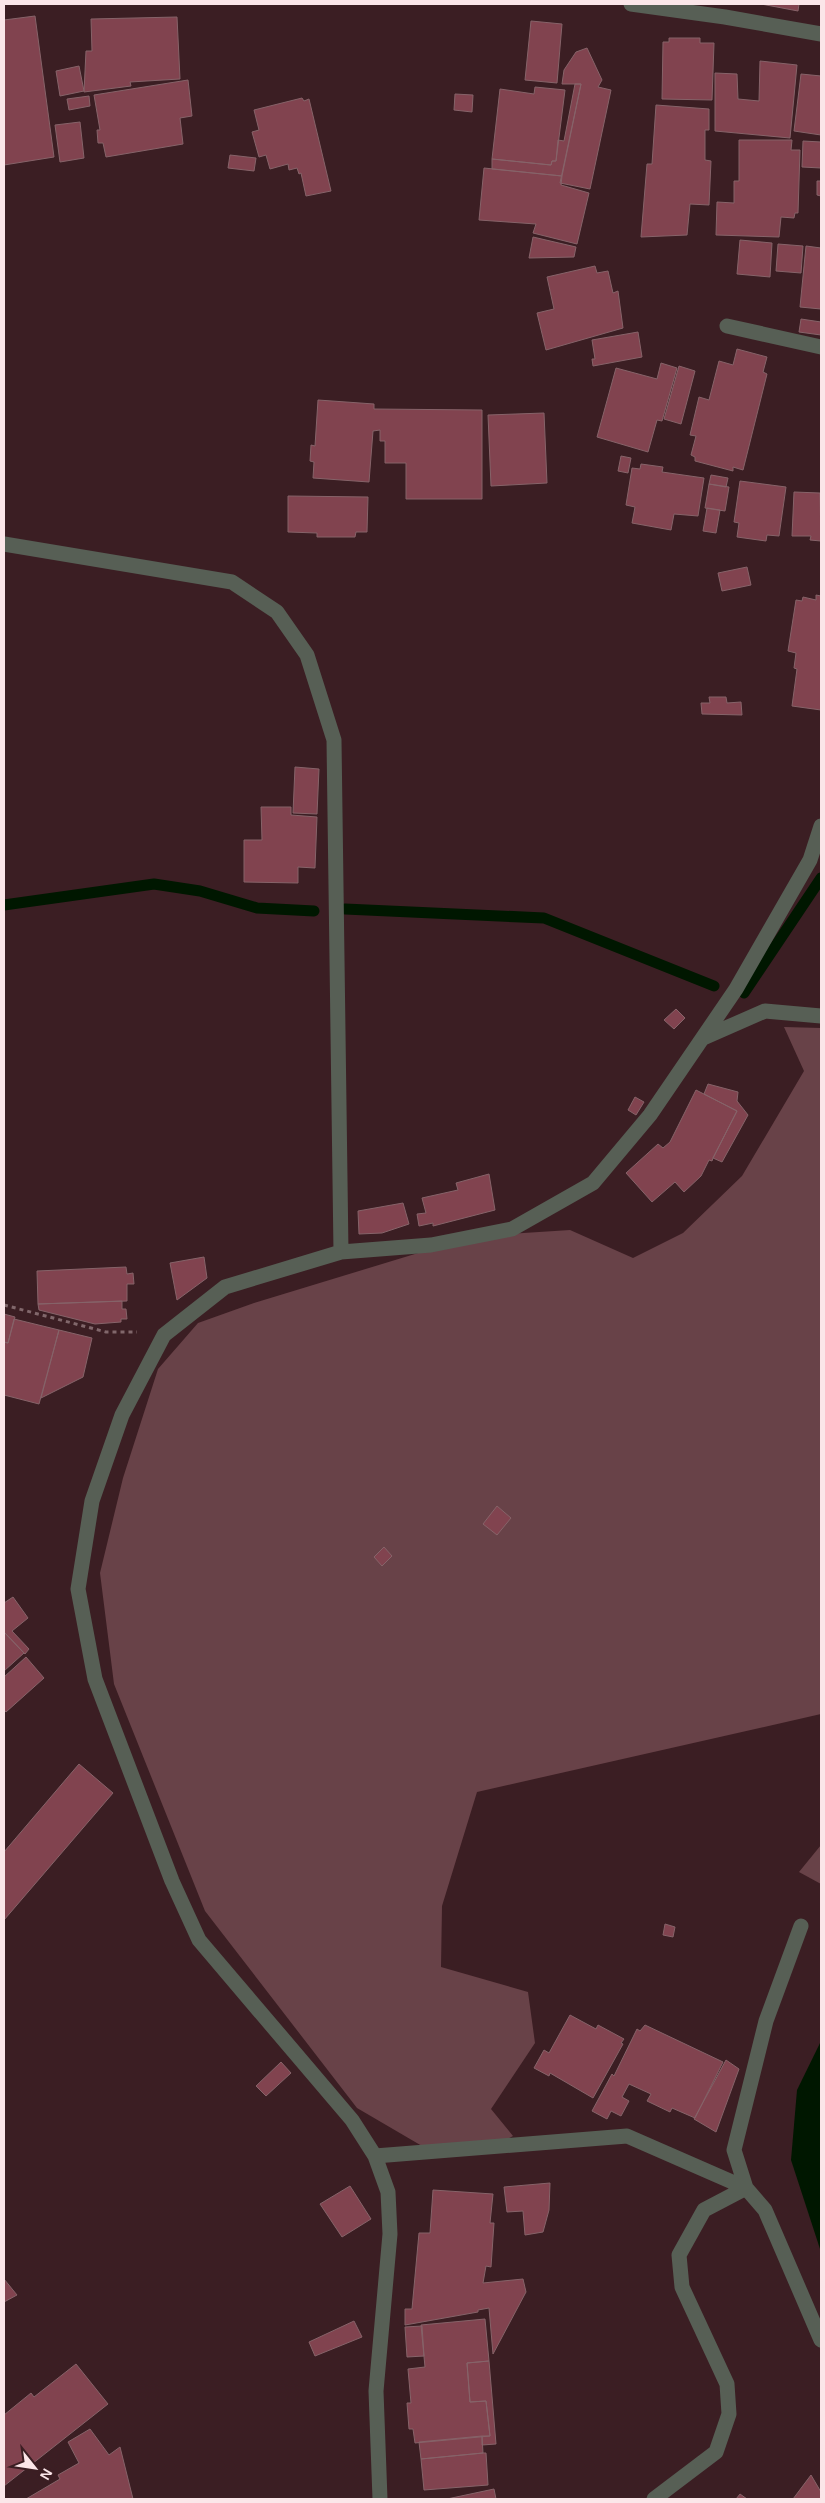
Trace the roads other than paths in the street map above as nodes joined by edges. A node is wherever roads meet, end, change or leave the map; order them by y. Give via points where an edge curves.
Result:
1 (630, 4) edge
2 (821, 34) edge
3 (727, 326) dead end
4 (821, 347) edge
5 (4, 544) edge
6 (821, 826) edge
7 (816, 859) edge
8 (821, 1016) edge
9 (703, 1038) junction
10 (341, 1252) junction
11 (801, 1926) dead end
12 (375, 2156) junction
13 (746, 2188) junction
14 (821, 2340) edge
15 (380, 2499) edge
16 (654, 2499) edge

1 - 2 street
3 - 4 street
5 - 10 street via 232,582 277,612 307,655 334,740
6 - 7 street
7 - 9 street
8 - 9 street via 765,1011
9 - 10 street via 650,1114 593,1184 512,1229 431,1245
10 - 12 street via 225,1287 164,1335 122,1415 92,1502 78,1589 95,1679 172,1881 199,1940 352,2120
11 - 13 street via 766,2021 734,2150
12 - 13 street via 627,2136
12 - 15 street via 388,2192 390,2234 376,2391
13 - 14 street via 765,2210
13 - 16 street via 704,2210 678,2255 682,2287 727,2384 729,2414 716,2452

